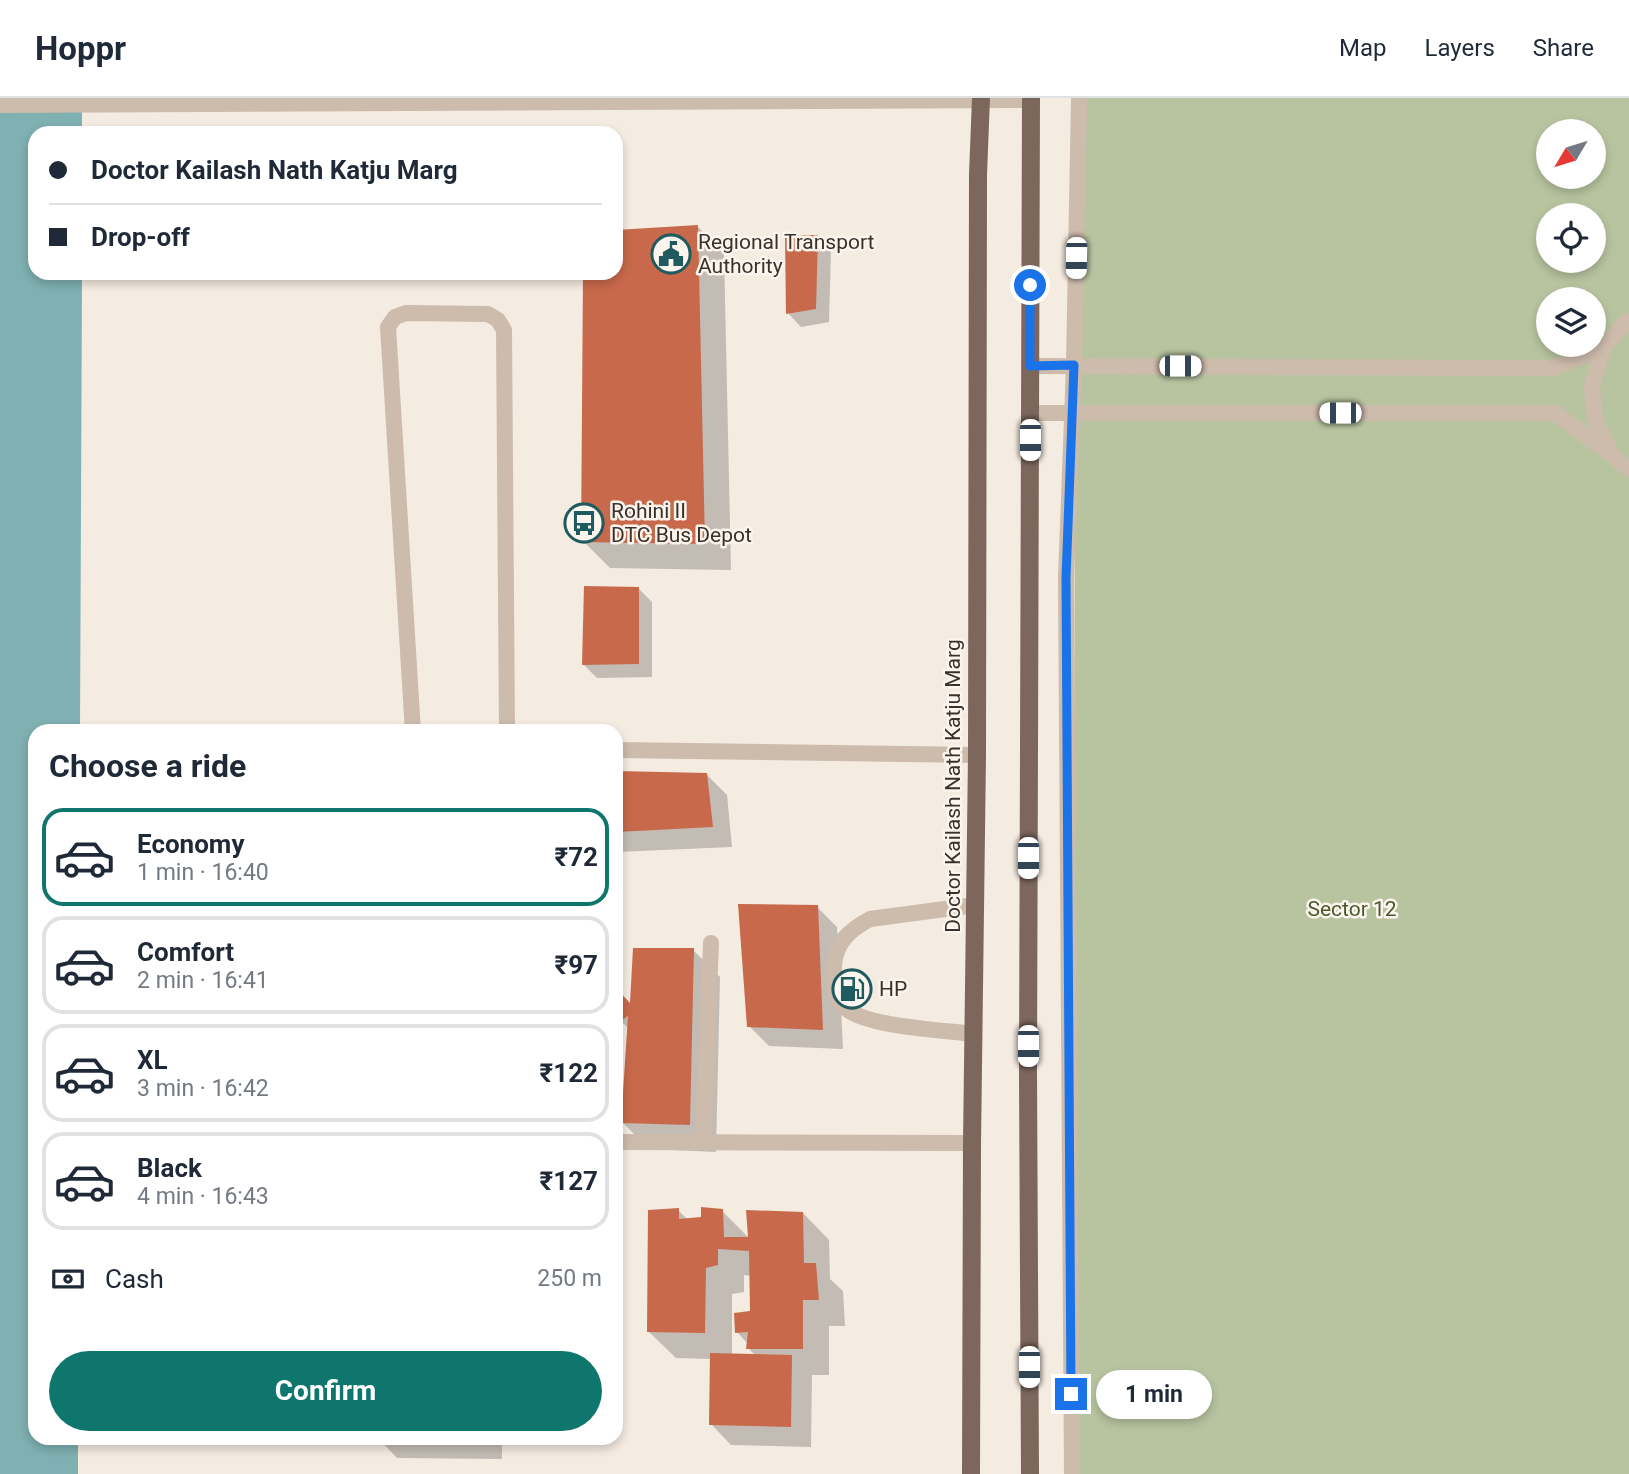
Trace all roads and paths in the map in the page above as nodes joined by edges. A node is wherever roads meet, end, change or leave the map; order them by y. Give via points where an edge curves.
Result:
1 (1079, 98) edge
2 (981, 99) edge
3 (1031, 99) edge
4 (400, 100) edge
5 (0, 104) edge
6 (1629, 321) edge
7 (1606, 345) edge
8 (1582, 357) edge
9 (1601, 357) edge
10 (1074, 365) junction
11 (1030, 366) junction
12 (1030, 413) junction
13 (1071, 413) junction
14 (1612, 455) junction
15 (1629, 469) edge
16 (413, 724) edge
17 (507, 724) edge
18 (623, 750) edge
19 (977, 755) junction
20 (975, 905) junction
21 (710, 943) dead end
22 (973, 1034) junction
23 (623, 1142) edge
24 (704, 1142) junction
25 (972, 1143) junction
26 (971, 1474) edge
27 (1030, 1474) edge
28 (1072, 1474) edge

1 - 10 lane
2 - 3 street
2 - 4 street
2 - 19 main road, Doctor Kailash Nath Katju Marg
3 - 11 main road
4 - 5 street
6 - 7 lane
8 - 10 lane via 1553,368
9 - 14 lane via 1592,386 1595,420
10 - 11 lane
10 - 13 lane
11 - 12 main road
12 - 13 lane
12 - 27 main road
13 - 14 lane via 1555,413
13 - 28 lane via 1066,578
14 - 15 lane
16 - 17 lane via 388,327 395,317 406,313 488,314 504,330
18 - 19 lane
19 - 20 main road, Doctor Kailash Nath Katju Marg
20 - 22 main road, Doctor Kailash Nath Katju Marg
20 - 22 lane via 870,919 839,944 834,959 837,997 858,1015 875,1022
21 - 24 lane
22 - 25 main road, Doctor Kailash Nath Katju Marg
23 - 24 lane
24 - 25 lane
25 - 26 main road, Doctor Kailash Nath Katju Marg

